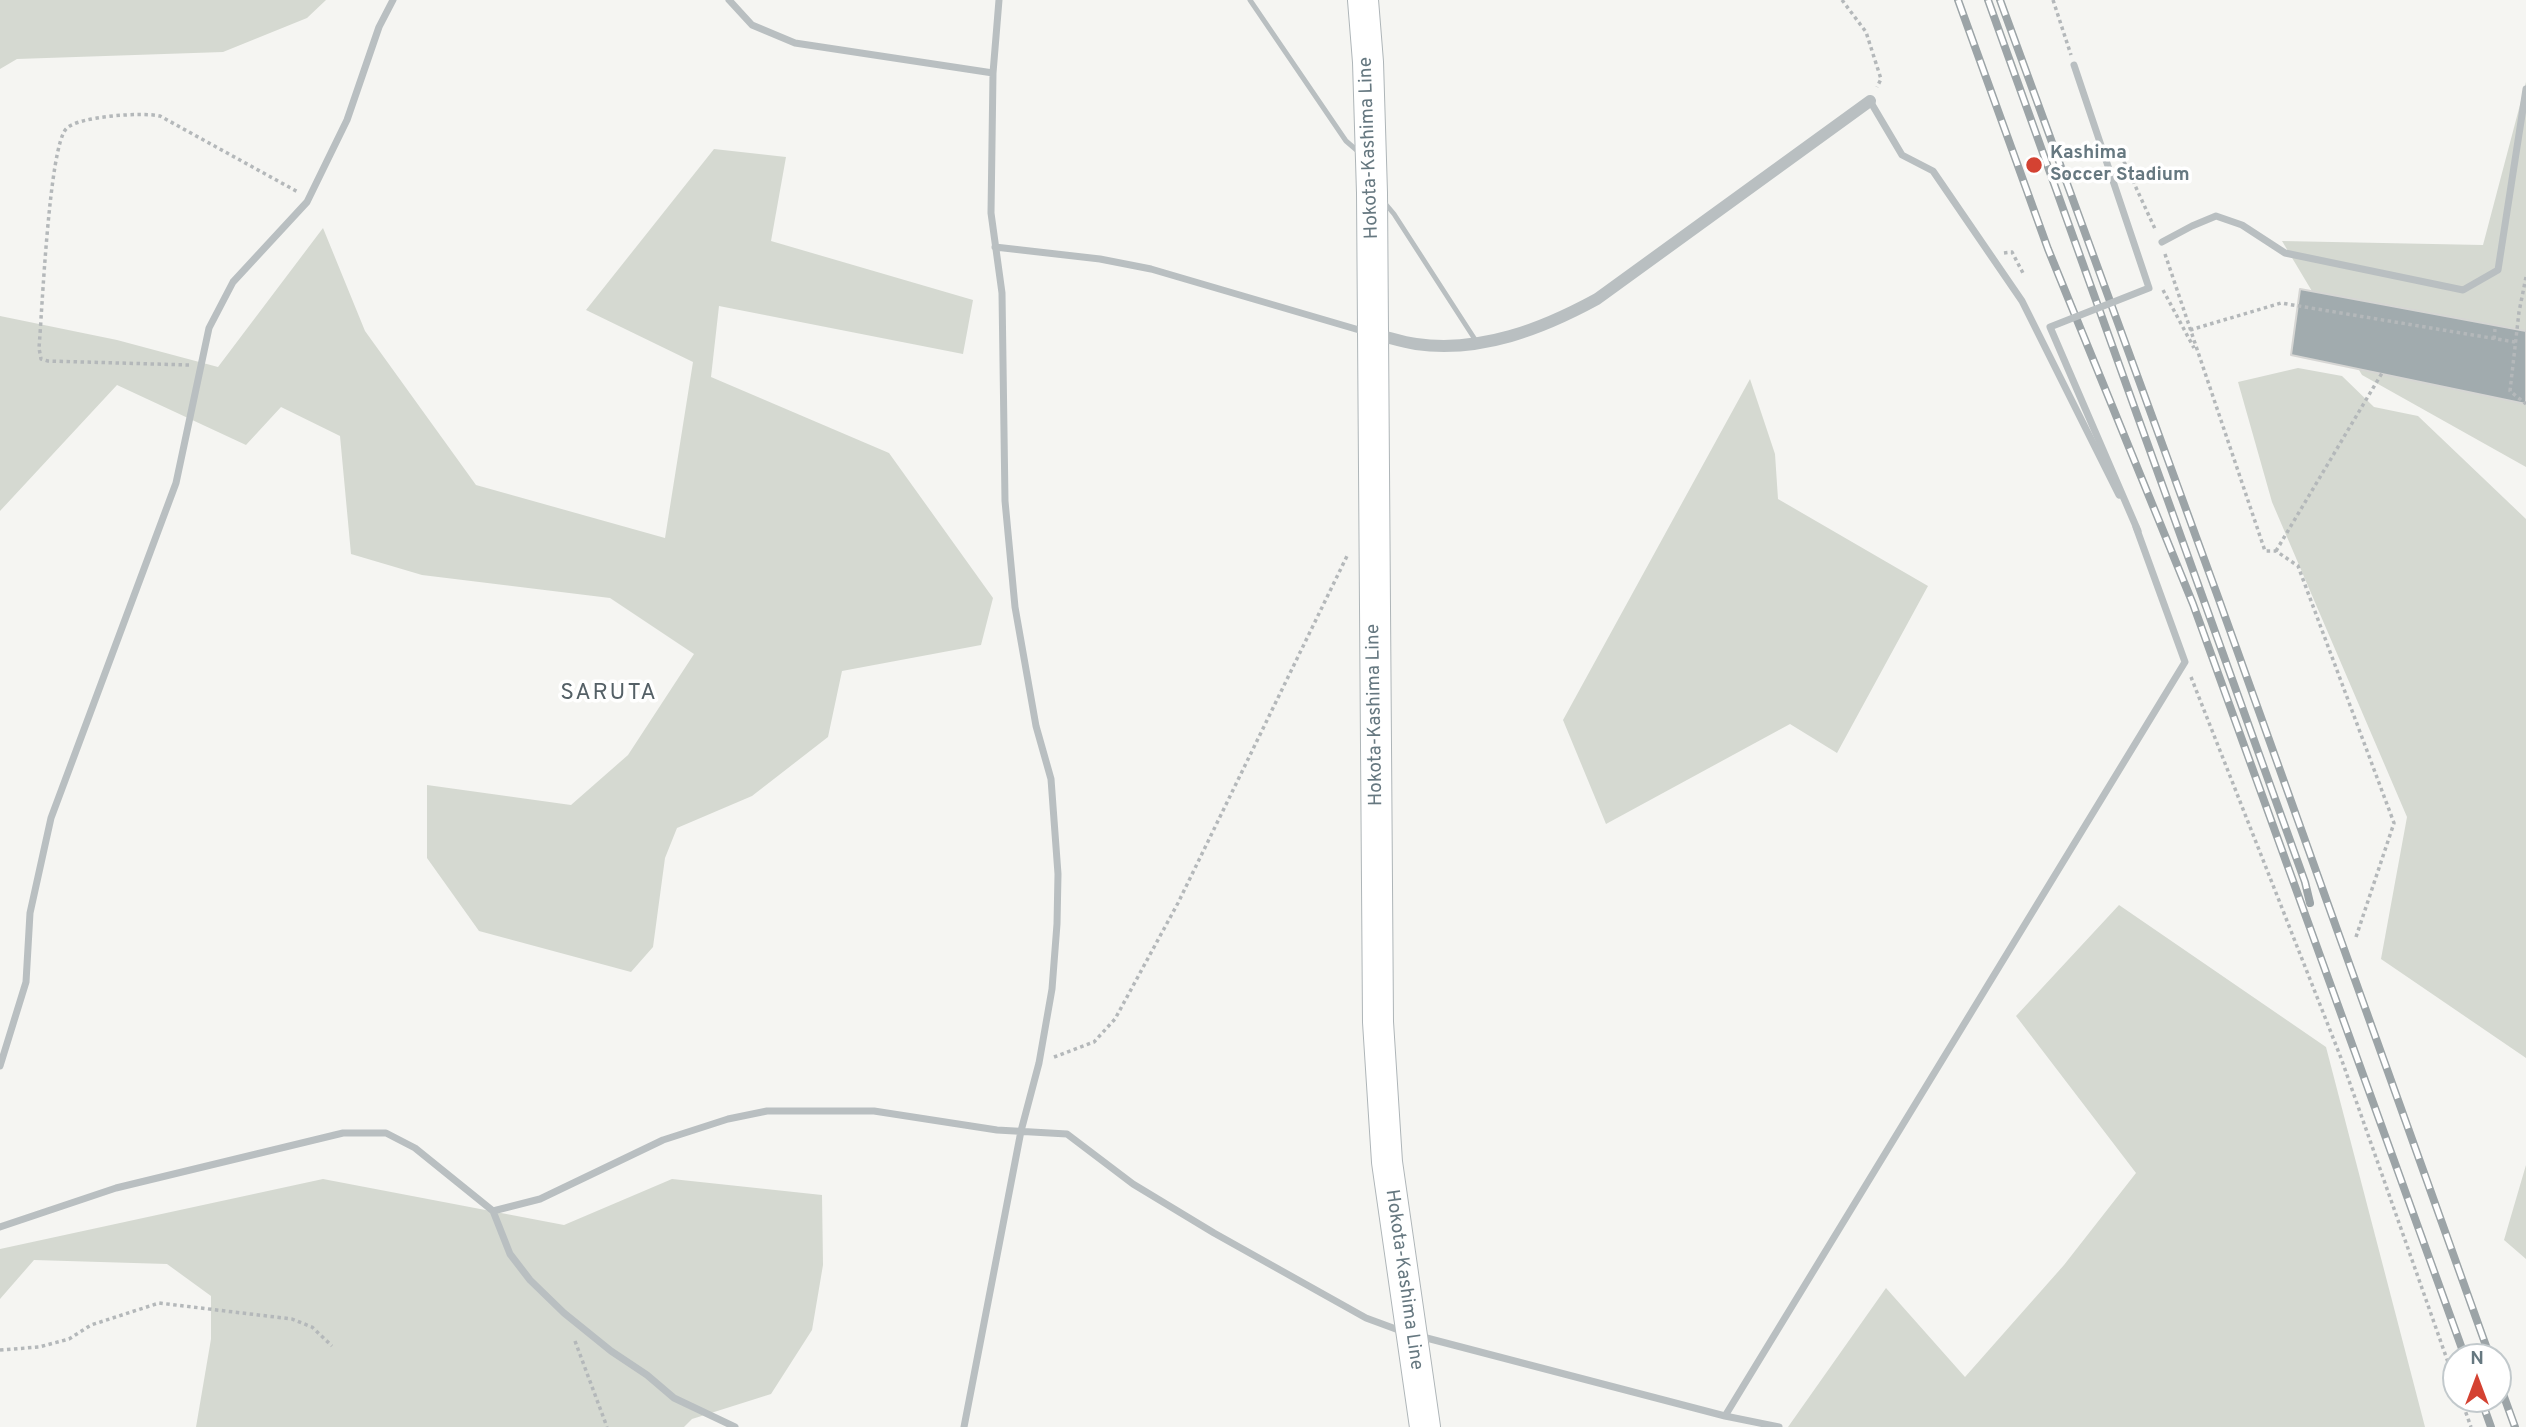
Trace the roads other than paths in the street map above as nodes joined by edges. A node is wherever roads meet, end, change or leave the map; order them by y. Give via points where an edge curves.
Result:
1 (393, 0) edge
2 (729, 0) edge
3 (999, 0) edge
4 (1250, 0) edge
5 (1363, 0) edge
6 (2074, 65) road end
7 (992, 72) junction
8 (2526, 89) edge
9 (1870, 101) joint
10 (1371, 162) junction
11 (1372, 193) junction
12 (2161, 242) road end
13 (995, 247) junction
14 (1374, 334) junction
15 (1478, 344) junction
16 (2138, 531) junction
17 (0, 1066) edge
18 (1021, 1131) junction
19 (493, 1211) junction
20 (0, 1227) edge
21 (1410, 1334) junction
22 (1725, 1416) junction
23 (735, 1427) edge
24 (964, 1427) edge
25 (1425, 1427) edge
26 (1779, 1427) edge

1 - 17 street via 346,120 307,202 233,282 209,328 176,484 51,818 30,914 26,982
2 - 7 street via 752,25 795,43
3 - 7 street
4 - 10 lane via 1346,141
5 - 10 main road, Hokota-Kashima Line
6 - 16 street, bridge via 2149,288 2050,327
7 - 13 street
8 - 12 street via 2498,270 2463,290 2285,253 2242,225 2216,216
9 - 15 street via 1597,299 1552,322
9 - 16 street via 1902,155 1933,171 2022,301
10 - 11 main road, Hokota-Kashima Line
11 - 14 main road, Hokota-Kashima Line
11 - 15 lane via 1394,214
13 - 14 street via 1151,270
13 - 18 street via 1002,293 1005,501 1015,607 1051,779 1058,874 1052,989
14 - 15 street via 1432,346
14 - 21 main road, Hokota-Kashima Line via 1378,1022 1387,1162
16 - 22 street via 2185,662
18 - 19 street via 874,1111 767,1111 663,1140 540,1199
18 - 21 street via 1067,1134 1133,1184 1214,1233 1366,1318
18 - 24 street
19 - 20 street via 415,1148 386,1133 343,1133 116,1188
19 - 23 street via 510,1254 564,1313 674,1398
21 - 22 street
21 - 25 main road, Hokota-Kashima Line
22 - 26 street

